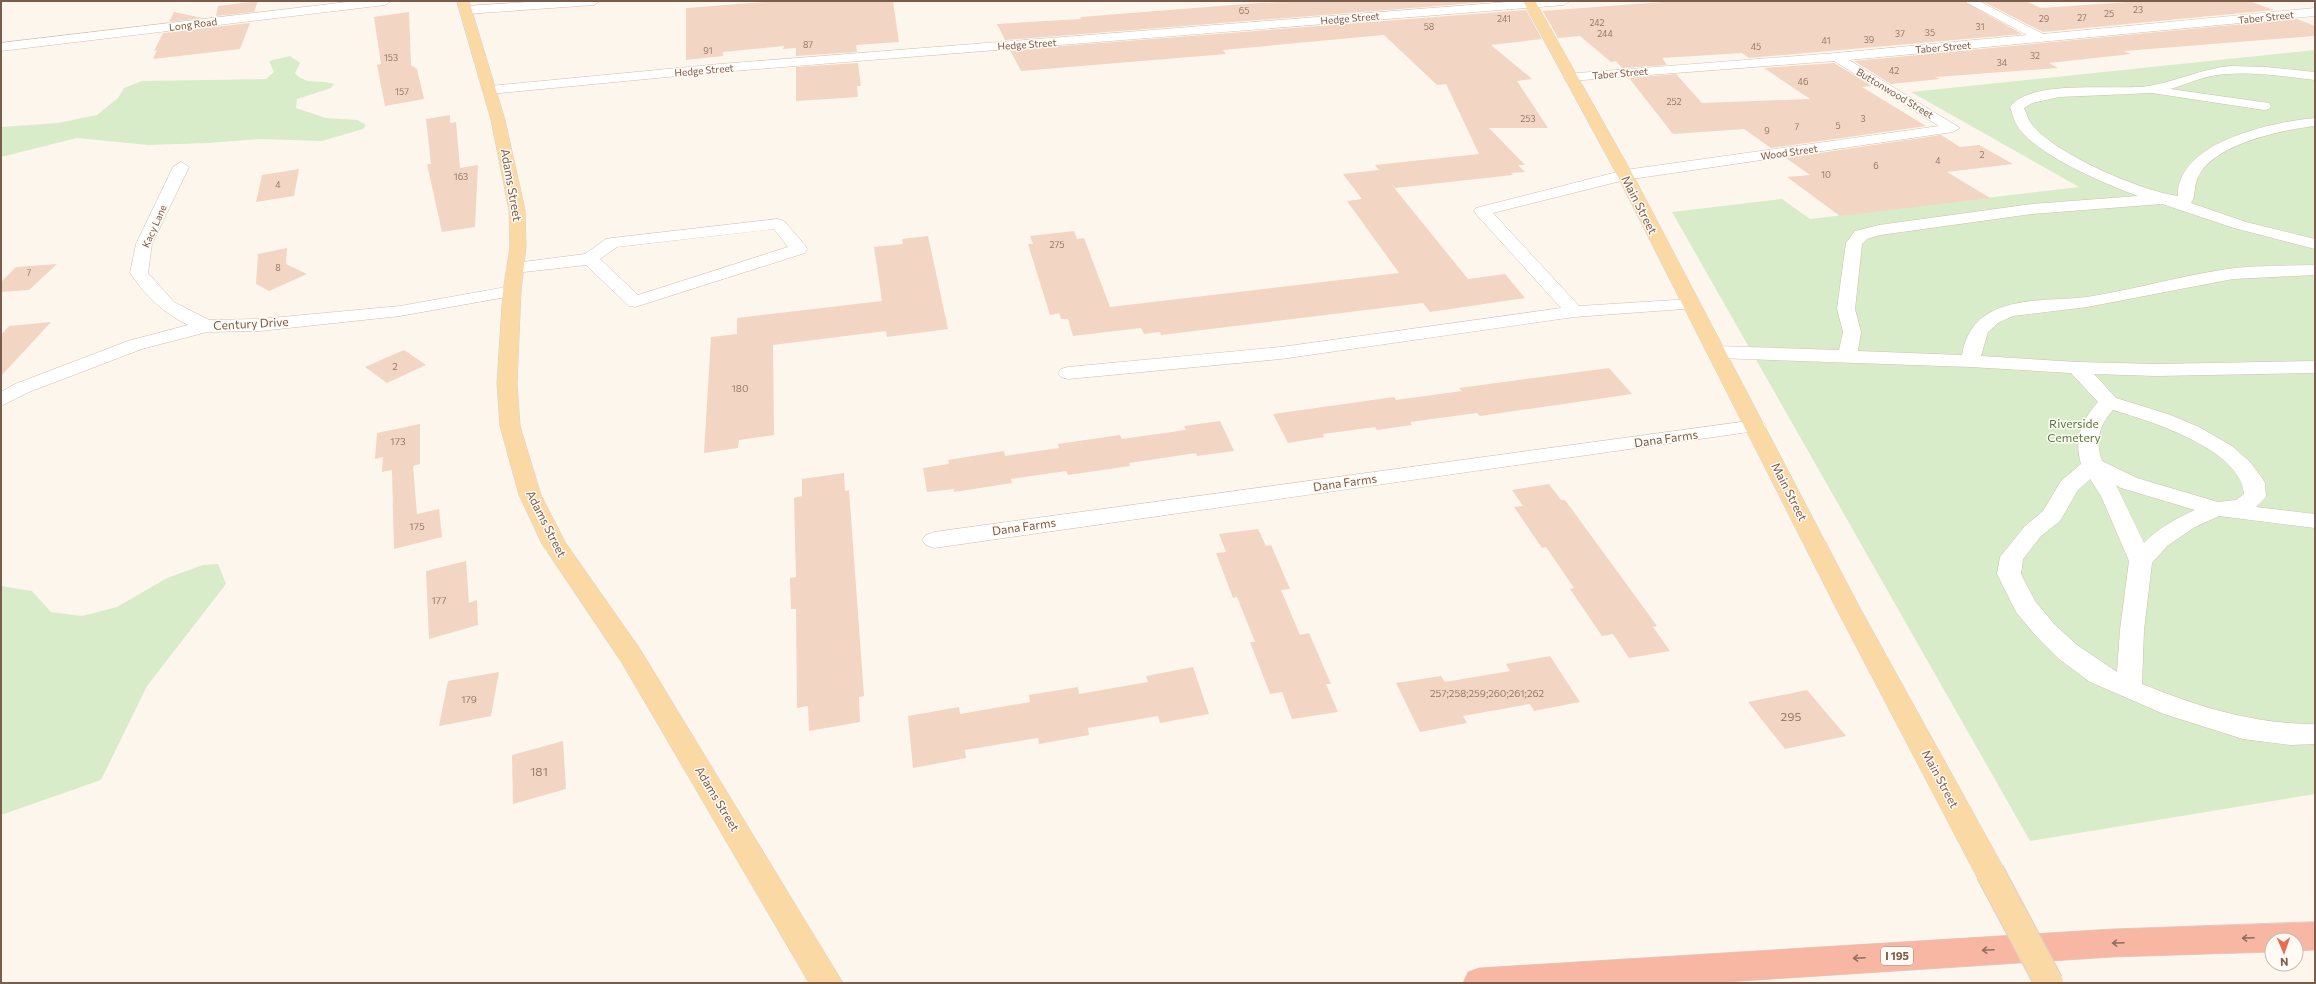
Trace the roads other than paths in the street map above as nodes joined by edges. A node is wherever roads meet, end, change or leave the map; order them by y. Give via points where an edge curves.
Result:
1 (385, 1) edge
2 (594, 1) edge
3 (1564, 1) edge
4 (1970, 1) edge
5 (1529, 2) edge
6 (465, 5) edge
7 (2315, 12) edge
8 (2041, 38) junction
9 (1, 47) edge
10 (1836, 57) junction
11 (2237, 70) junction
12 (2315, 76) edge
13 (1570, 77) junction
14 (490, 90) junction
15 (2148, 90) junction
16 (2264, 106) junction
17 (2310, 122) edge
18 (1953, 128) joint
19 (181, 167) dead end
20 (1625, 175) junction
21 (2163, 199) junction
22 (2315, 244) edge
23 (590, 259) junction
24 (515, 268) junction
25 (2315, 270) edge
26 (512, 291) junction
27 (1691, 304) junction
28 (1574, 312) junction
29 (206, 326) junction
30 (1717, 352) junction
31 (1848, 356) junction
32 (1971, 361) junction
33 (2315, 367) edge
34 (2077, 368) junction
35 (1068, 373) dead end
36 (1, 400) edge
37 (2109, 402) junction
38 (1756, 426) junction
39 (2092, 465) junction
40 (2217, 509) junction
41 (2315, 521) edge
42 (934, 540) dead end
43 (2141, 561) junction
44 (2128, 689) junction
45 (2315, 734) edge
46 (2315, 936) edge
47 (823, 976) edge
48 (1479, 983) edge
49 (2049, 983) edge

1 - 9 street, Long Road
2 - 6 street
3 - 5 street, Hedge Street
4 - 8 street
5 - 13 main road, Main Street
5 - 14 street, Hedge Street via 720,68
6 - 14 main road, Adams Street
7 - 8 street, Taber Street
8 - 10 street, Taber Street
10 - 13 street, Taber Street
10 - 18 street, Buttonwood Street
11 - 12 street
11 - 15 street via 2218,71
11 - 16 street via 2236,80 2240,87
13 - 20 main road, Main Street
14 - 24 main road, Adams Street via 509,164 517,210 519,226
15 - 16 street
15 - 21 street via 2044,95 2021,102 2017,107 2017,114 2021,124 2052,150 2100,175
16 - 17 street
17 - 21 street via 2263,132 2218,151 2201,161 2193,172 2186,187 2185,201
18 - 20 street, Wood Street
19 - 29 street, Kacy Lane via 144,244 139,273 155,296 181,316
20 - 27 main road, Main Street
20 - 28 street, Wood Street via 1482,211
21 - 22 street via 2233,222
21 - 31 street via 2032,209 1879,230 1861,235 1854,243 1846,309 1852,332
23 - 23 street via 635,302 799,249 778,224 612,243
23 - 24 street
24 - 26 main road, Adams Street
25 - 32 street via 2221,275 2085,303 2001,314 1981,328 1972,342
26 - 29 street, Century Drive via 400,311 260,325
26 - 47 main road, Adams Street via 507,404 515,449 530,495 554,544 631,656
27 - 28 street
27 - 30 main road, Main Street
28 - 35 street via 1280,353
29 - 36 street, Century Drive via 135,345 22,388
30 - 31 street
30 - 38 main road, Main Street
31 - 32 street
32 - 34 street
33 - 34 street via 2156,370
34 - 37 street
37 - 39 street via 2095,417 2088,436 2087,450
37 - 40 street via 2161,418 2192,431 2225,451 2242,467 2254,483 2255,497 2242,506
38 - 42 street, Dana Farms
38 - 49 main road, Main Street, bridge via 1852,615
39 - 40 street via 2129,483
39 - 43 street via 2112,496
39 - 44 street via 2070,486 2052,516 2033,532 2012,557 2009,574 2025,606 2045,630 2068,652 2099,675
40 - 41 street
40 - 43 street via 2187,522 2159,541
43 - 44 street
44 - 45 street via 2168,706 2228,724 2266,731
46 -> 48 highway, I 195 via 2113,943

